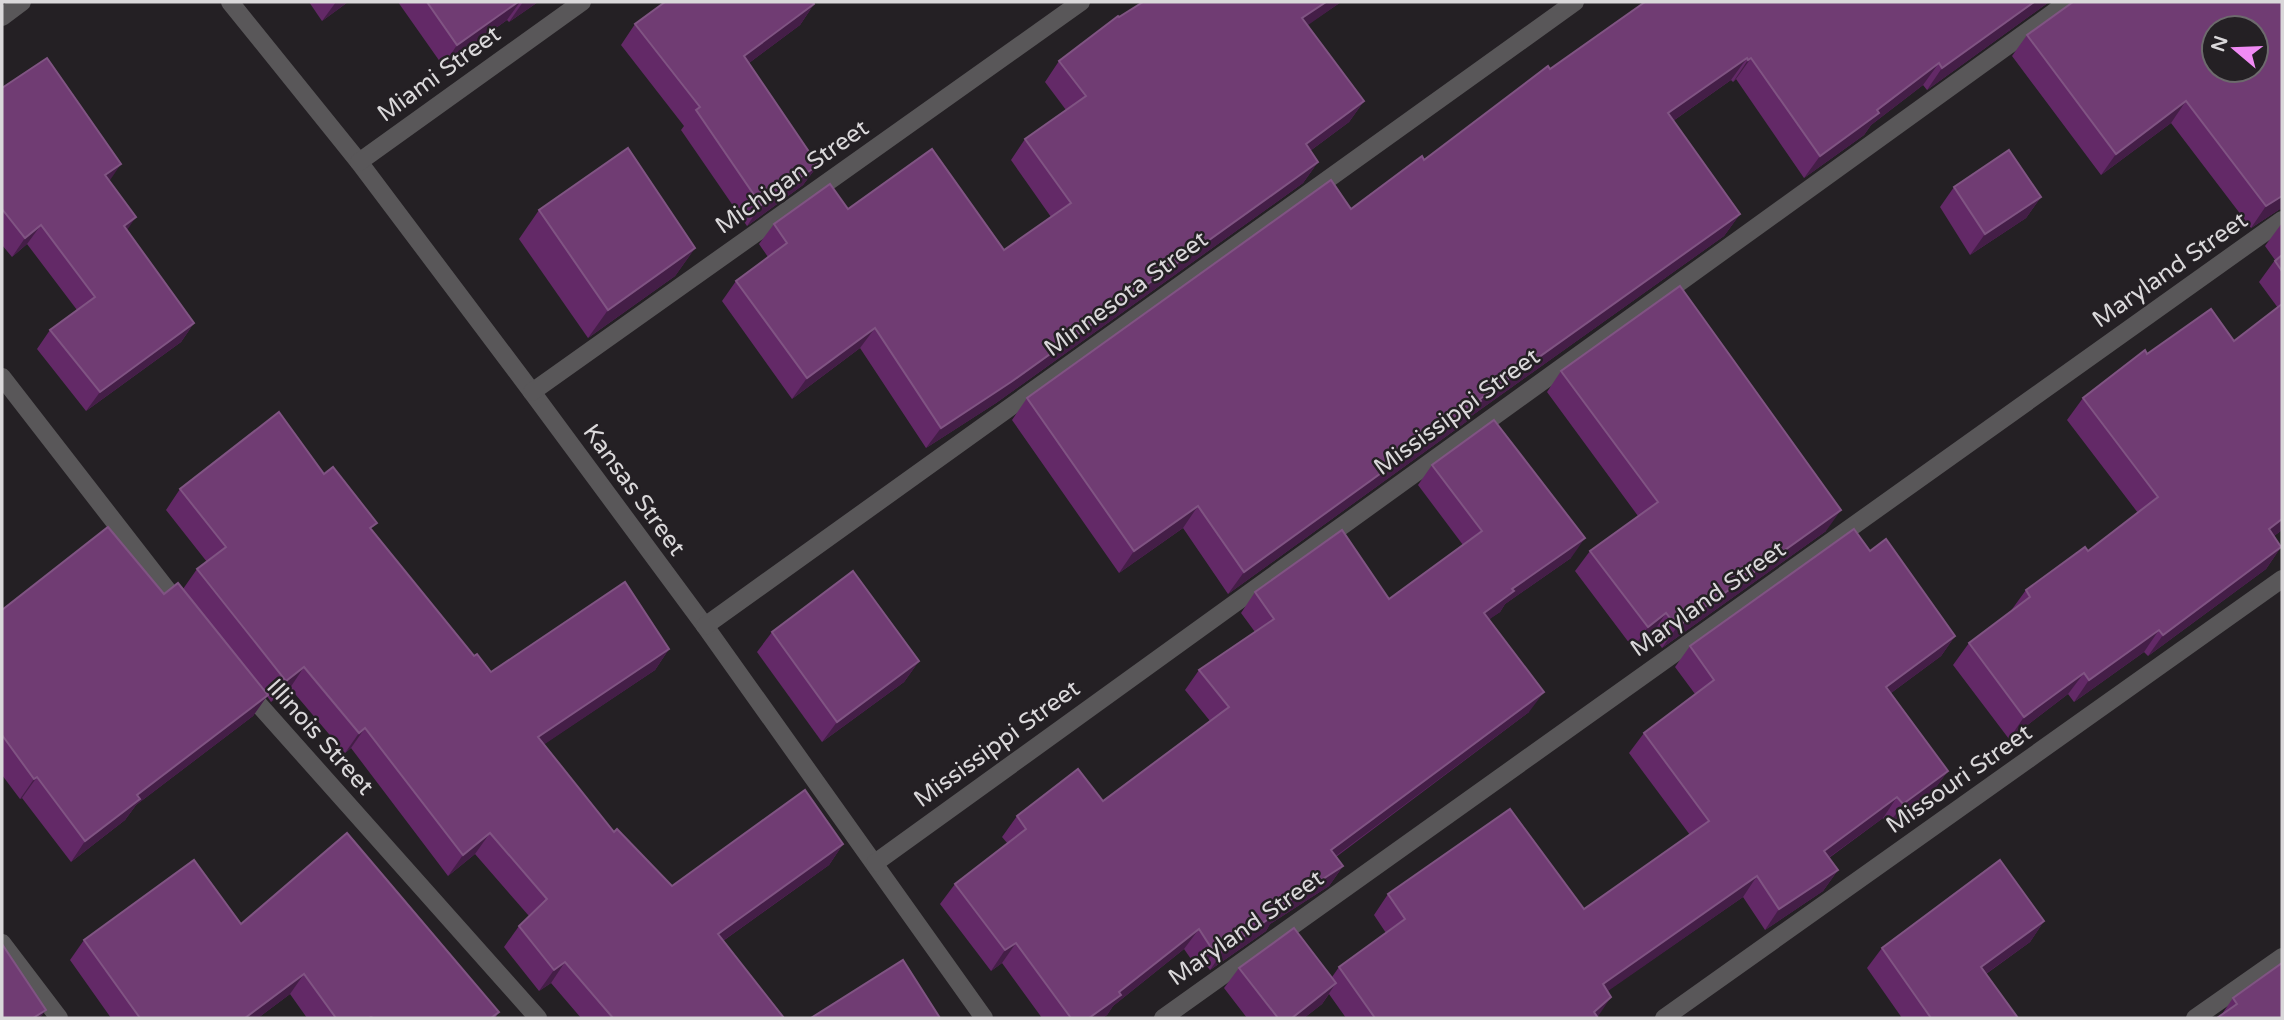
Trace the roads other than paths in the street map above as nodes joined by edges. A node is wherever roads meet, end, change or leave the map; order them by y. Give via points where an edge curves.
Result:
1 (22, 2) edge
2 (230, 2) edge
3 (582, 2) edge
4 (1081, 2) edge
5 (1575, 2) edge
6 (2068, 2) edge
7 (2, 17) edge
8 (359, 162) junction
9 (2282, 220) edge
10 (2, 377) edge
11 (532, 392) junction
12 (2282, 579) edge
13 (196, 626) edge
14 (705, 626) junction
15 (230, 670) edge
16 (875, 863) junction
17 (2, 943) edge
18 (2282, 957) edge
19 (60, 1018) edge
20 (538, 1018) edge
21 (984, 1018) edge
22 (1163, 1018) edge
23 (1664, 1018) edge
24 (2195, 1018) edge

1 - 7 street
2 - 8 street, Kansas Street
3 - 8 street, Miami Street
4 - 11 street, Michigan Street
5 - 14 street, Minnesota Street
6 - 16 street, Mississippi Street
8 - 11 street, Kansas Street
9 - 22 street, Maryland Street
10 - 13 street
11 - 14 street, Kansas Street
12 - 23 street, Missouri Street
14 - 16 street, Kansas Street
15 - 20 street, Illinois Street
16 - 21 street, Kansas Street
17 - 19 street
18 - 24 street

